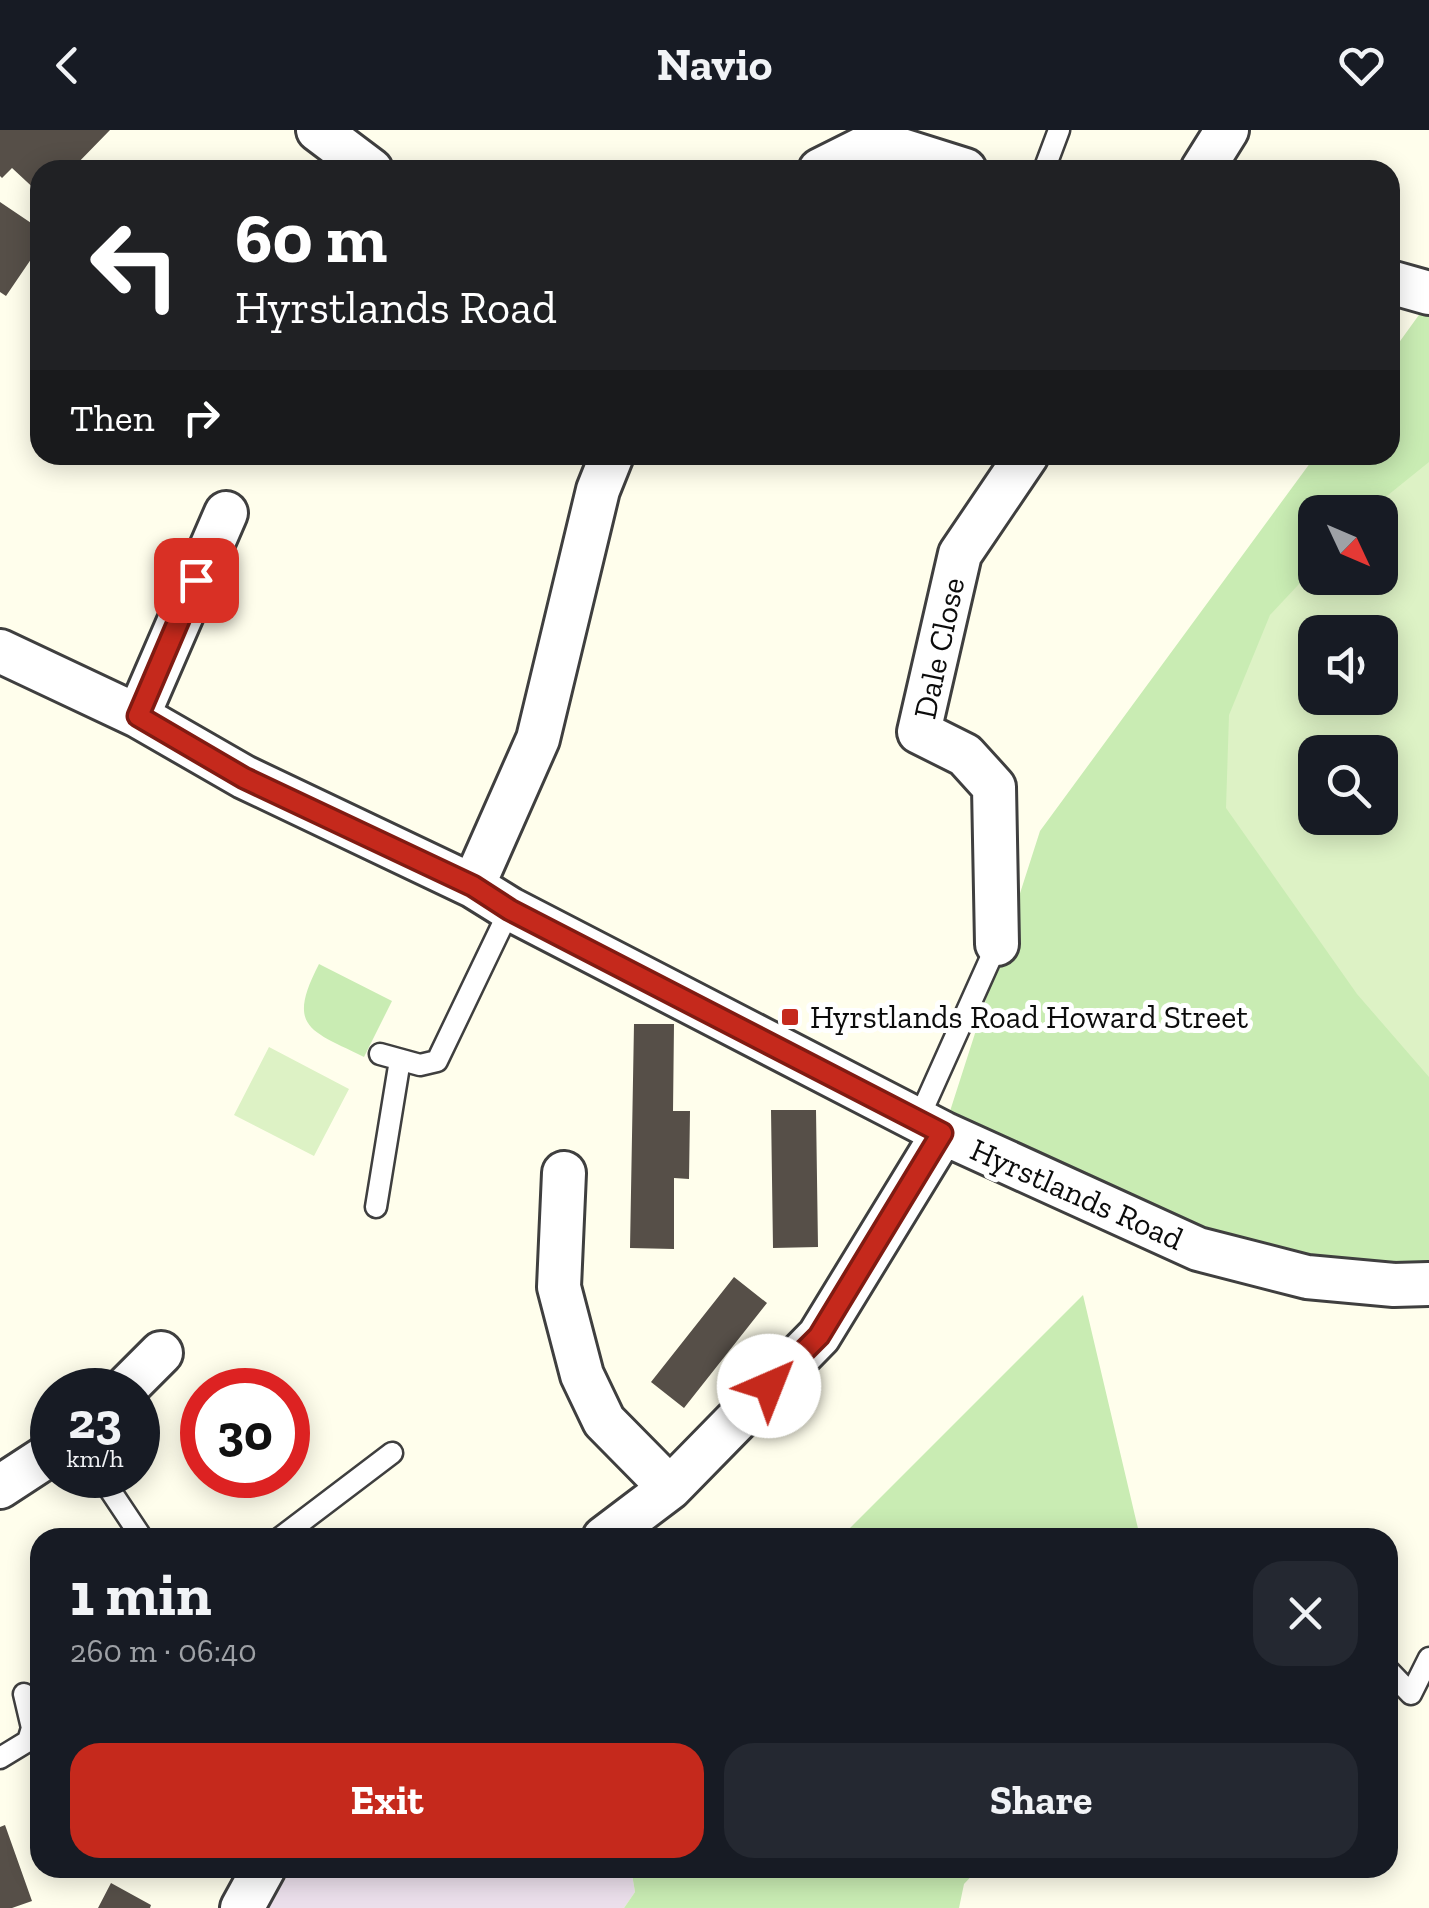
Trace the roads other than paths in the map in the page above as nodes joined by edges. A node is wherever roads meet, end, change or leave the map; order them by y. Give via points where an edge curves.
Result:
1 (318, 130) edge
2 (1059, 130) edge
3 (1227, 130) edge
4 (358, 160) edge
5 (840, 160) edge
6 (934, 160) edge
7 (1048, 160) edge
8 (1208, 160) edge
9 (1400, 285) edge
10 (1429, 293) edge
11 (608, 465) edge
12 (1020, 465) edge
13 (226, 513) dead end
14 (0, 650) edge
15 (138, 716) junction
16 (473, 886) junction
17 (510, 910) junction
18 (997, 944) joint
19 (930, 1126) junction
20 (564, 1172) dead end
21 (376, 1207) dead end
22 (1429, 1284) edge
23 (161, 1353) dead end
24 (146, 1368) edge
25 (392, 1453) dead end
26 (30, 1467) edge
27 (0, 1487) edge
28 (670, 1488) junction
29 (115, 1498) edge
30 (135, 1528) edge
31 (293, 1528) edge
32 (617, 1528) edge
33 (1429, 1658) edge
34 (1398, 1680) edge
35 (24, 1694) dead end
36 (30, 1720) edge
37 (30, 1734) edge
38 (0, 1758) edge
39 (258, 1878) edge
40 (242, 1908) edge

1 - 4 street
2 - 7 lane
3 - 8 street
5 - 6 street via 876,142
9 - 10 street
11 - 16 street via 538,739
12 - 18 street, Dale Close via 960,554 919,732 966,754 994,787
13 - 15 street
14 - 15 street, Hyrstlands Road
15 - 16 street, Hyrstlands Road via 244,778
16 - 17 street, Hyrstlands Road
17 - 19 street, Hyrstlands Road
17 - 21 lane via 437,1062 420,1066 390,1057
18 - 19 lane
19 - 22 street, Hyrstlands Road via 1198,1249 1307,1277
19 - 28 street via 819,1336
20 - 28 street via 559,1287 582,1375 604,1421
23 - 24 street
25 - 31 lane
26 - 27 street
28 - 32 street
29 - 30 lane
33 - 34 lane via 1412,1694
35 - 36 lane
37 - 38 lane
39 - 40 street

